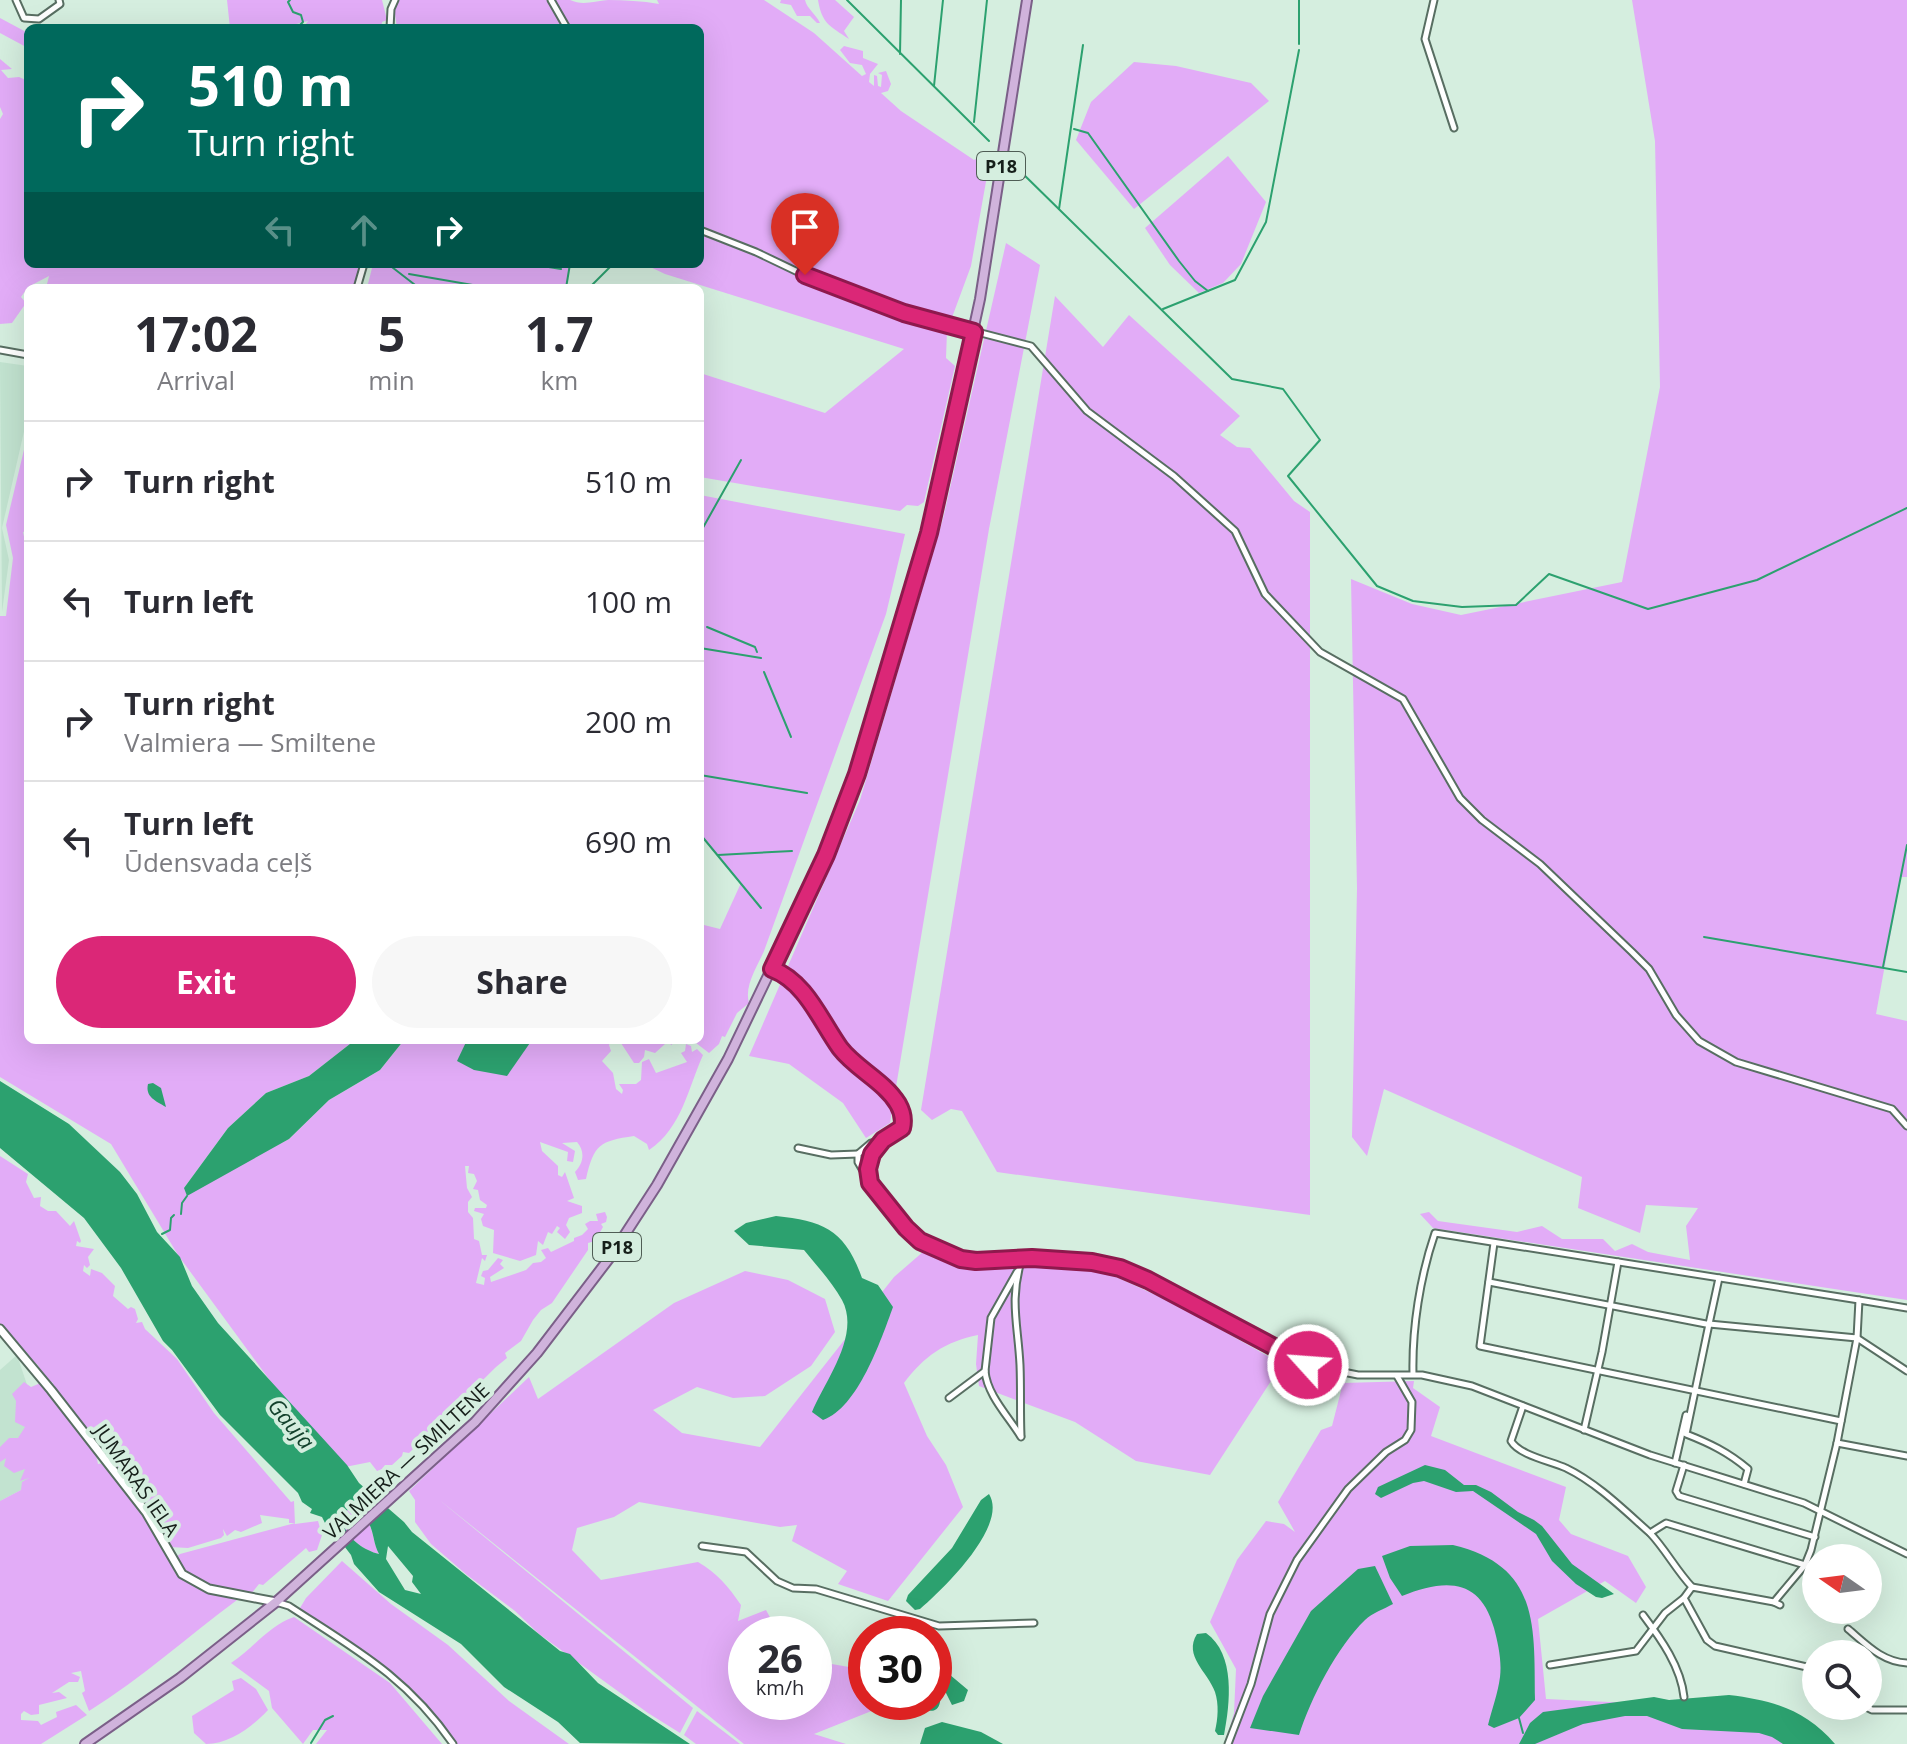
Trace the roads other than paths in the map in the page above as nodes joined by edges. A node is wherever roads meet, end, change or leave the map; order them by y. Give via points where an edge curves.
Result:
1 (16, 0) edge
2 (59, 0) edge
3 (395, 0) edge
4 (551, 0) edge
5 (1027, 0) edge
6 (1434, 0) edge
7 (390, 24) edge
8 (565, 24) edge
9 (1454, 128) dead end
10 (704, 232) edge
11 (974, 332) junction
12 (0, 350) edge
13 (24, 354) edge
14 (772, 969) junction
15 (1907, 1126) edge
16 (883, 1140) junction
17 (798, 1148) dead end
18 (858, 1154) junction
19 (870, 1183) junction
20 (1494, 1243) junction
21 (1022, 1258) junction
22 (1618, 1262) junction
23 (1017, 1272) junction
24 (1717, 1278) junction
25 (1489, 1282) junction
26 (1859, 1300) junction
27 (1609, 1306) junction
28 (1907, 1308) edge
29 (1707, 1324) junction
30 (0, 1329) edge
31 (1857, 1338) junction
32 (985, 1371) junction
33 (1598, 1371) junction
34 (1907, 1371) edge
35 (1413, 1374) junction
36 (1397, 1375) junction
37 (1693, 1390) junction
38 (949, 1398) dead end
39 (1523, 1406) junction
40 (1841, 1421) junction
41 (1584, 1430) junction
42 (1837, 1443) junction
43 (1907, 1456) edge
44 (1675, 1463) junction
45 (1684, 1465) junction
46 (1744, 1484) junction
47 (1821, 1511) junction
48 (1650, 1533) junction
49 (1815, 1537) junction
50 (1812, 1544) edge
51 (702, 1546) dead end
52 (1907, 1554) edge
53 (1802, 1564) edge
54 (1802, 1569) edge
55 (1692, 1587) junction
56 (1684, 1598) junction
57 (276, 1602) junction
58 (1643, 1615) dead end
59 (1034, 1623) dead end
60 (1653, 1628) junction
61 (1848, 1629) dead end
62 (1907, 1663) edge
63 (1550, 1665) dead end
64 (1802, 1666) edge
65 (1684, 1697) dead end
66 (1882, 1710) edge
67 (1907, 1710) edge
68 (85, 1744) edge
69 (453, 1744) edge
70 (1228, 1744) edge

1 - 2 street via 24,18 39,19
3 - 7 street
4 - 8 street
5 - 11 main road, VALMIERA — SMILTENE / P18
6 - 9 street via 1425,39
10 - 11 street via 825,285
11 - 14 main road, VALMIERA — SMILTENE / P18 via 929,533 857,774
11 - 15 street via 1031,346 1087,411 1215,511 1240,538 1265,594 1295,627 1320,652 1403,699 1460,798 1540,864 1649,969 1676,1015 1699,1041 1736,1062 1892,1109
12 - 13 street
14 - 16 street via 792,979 840,1048 899,1106 902,1128
14 - 57 main road, VALMIERA — SMILTENE / P18 via 686,1135 611,1256 475,1422
16 - 18 street
16 - 19 street via 872,1154
17 - 18 street
18 - 19 street
19 - 21 street via 906,1228 932,1247 976,1261
20 - 22 street
20 - 25 street
20 - 35 street via 1435,1233 1420,1295
21 - 23 street
21 - 36 street via 1120,1268 1308,1365 1358,1375
22 - 24 street
22 - 27 street
23 - 32 street via 991,1318
23 - 32 street via 1013,1303 1021,1437
24 - 26 street
24 - 29 street
25 - 27 street
25 - 33 street via 1480,1346
26 - 28 street
26 - 31 street
27 - 29 street
27 - 33 street
29 - 31 street
29 - 37 street
30 - 57 street, JUMARAS IELA via 146,1512 182,1574 209,1589
31 - 34 street
31 - 40 street
32 - 38 street
33 - 37 street
33 - 41 street
35 - 36 street
35 - 39 street via 1472,1386
36 - 70 street via 1412,1402 1411,1430 1348,1489 1297,1560 1270,1614
37 - 40 street
37 - 44 street
37 - 46 street via 1686,1434 1732,1455 1748,1469
39 - 41 street
39 - 48 street via 1511,1441 1515,1448 1582,1477
40 - 42 street
41 - 44 street
42 - 43 street
42 - 47 street
44 - 45 street
45 - 46 street
45 - 49 street via 1679,1496
46 - 47 street
47 - 49 street
47 - 52 street
48 - 53 street via 1666,1523
48 - 55 street
49 - 50 street
51 - 59 street via 746,1552 777,1581 793,1588 816,1589 939,1626
54 - 55 street via 1777,1604
55 - 56 street
56 - 60 street
56 - 64 street via 1715,1646
57 - 68 main road, VALMIERA — SMILTENE / P18
57 - 69 street via 389,1672
58 - 60 street
60 - 63 street via 1630,1654
60 - 65 street via 1682,1682
61 - 62 street via 1882,1657
66 - 67 street

